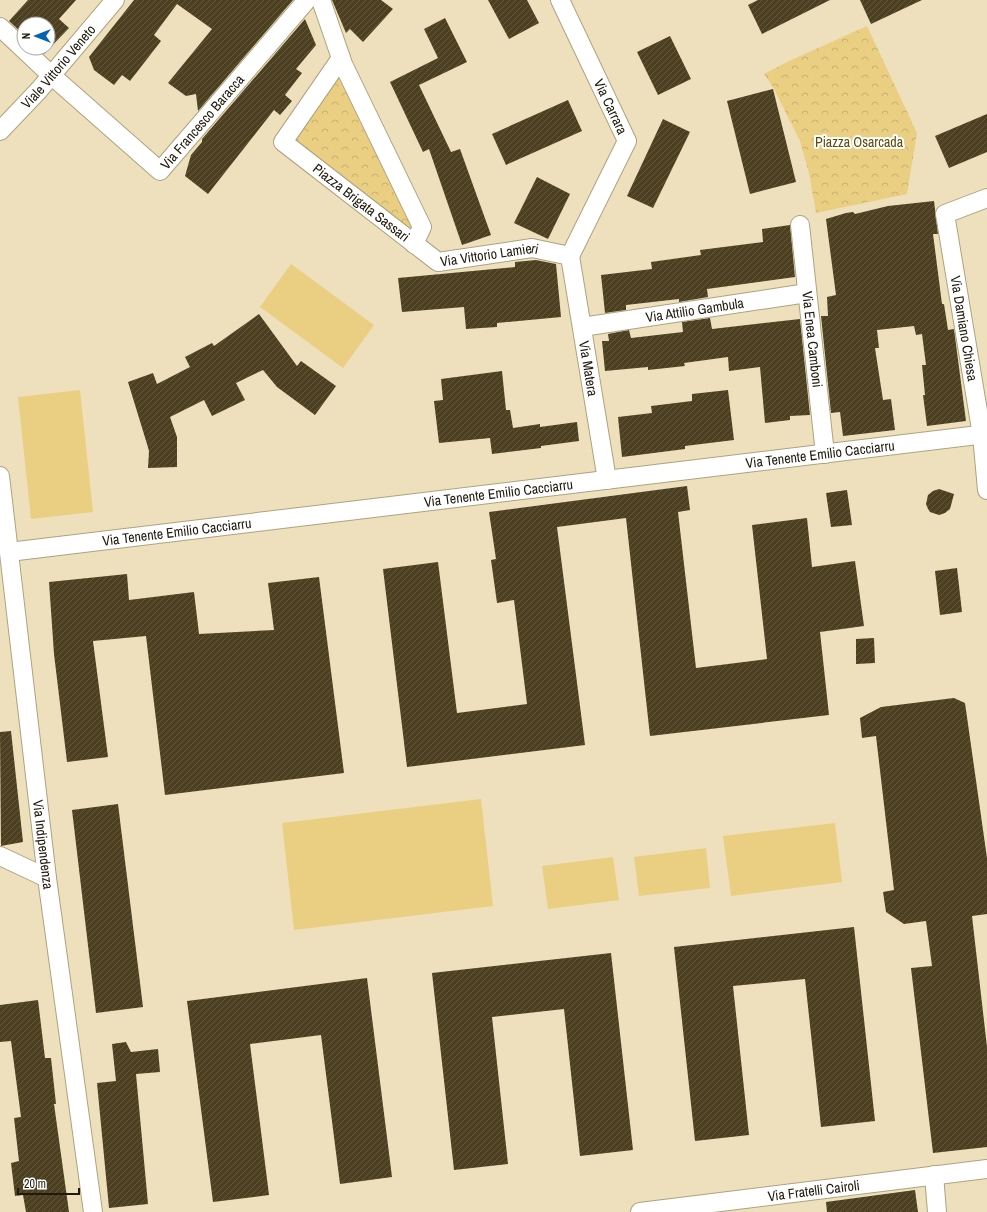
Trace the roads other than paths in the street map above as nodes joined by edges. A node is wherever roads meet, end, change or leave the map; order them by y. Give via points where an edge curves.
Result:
1 (115, 0) edge
2 (307, 0) edge
3 (321, 0) edge
4 (560, 0) edge
5 (0, 27) edge
6 (341, 58) junction
7 (51, 75) junction
8 (0, 131) edge
9 (987, 198) edge
10 (800, 225) dead end
11 (414, 244) junction
12 (570, 256) junction
13 (807, 294) junction
14 (582, 327) junction
15 (984, 434) edge
16 (825, 454) junction
17 (0, 476) edge
18 (608, 480) junction
19 (987, 490) edge
20 (9, 552) junction
21 (0, 856) edge
22 (47, 878) junction
23 (987, 1169) edge
24 (934, 1175) junction
25 (93, 1212) edge
26 (640, 1212) edge
27 (937, 1212) edge

1 - 7 street, Viale Vittorio Veneto
2 - 7 street, Via Francesco Baracca via 160,171
3 - 6 street
4 - 12 street, Via Carrara via 627,141
5 - 7 street
6 - 11 street, Piazza Brigata Sassari via 422,227
6 - 11 street, Piazza Brigata Sassari via 283,142
7 - 8 street, Viale Vittorio Veneto
9 - 15 street, Via Damiano Chiesa via 945,214
10 - 13 street, Via Enea Camboni
11 - 12 street, Via Vittorio Lamieri via 438,262 532,248
12 - 14 street, Via Matera
13 - 14 street, Via Attilio Gambula
13 - 16 street, Via Enea Camboni
14 - 18 street, Via Matera
15 - 16 street, Via Tenente Emilio Cacciarru
15 - 19 street, Via Damiano Chiesa
16 - 18 street, Via Tenente Emilio Cacciarru
17 - 20 street, Via Indipendenza
18 - 20 street, Via Tenente Emilio Cacciarru
20 - 22 street, Via Indipendenza
21 - 22 street
22 - 25 street, Via Indipendenza
23 - 24 street, Via Fratelli Cairoli
24 - 26 street, Via Fratelli Cairoli
24 - 27 street

